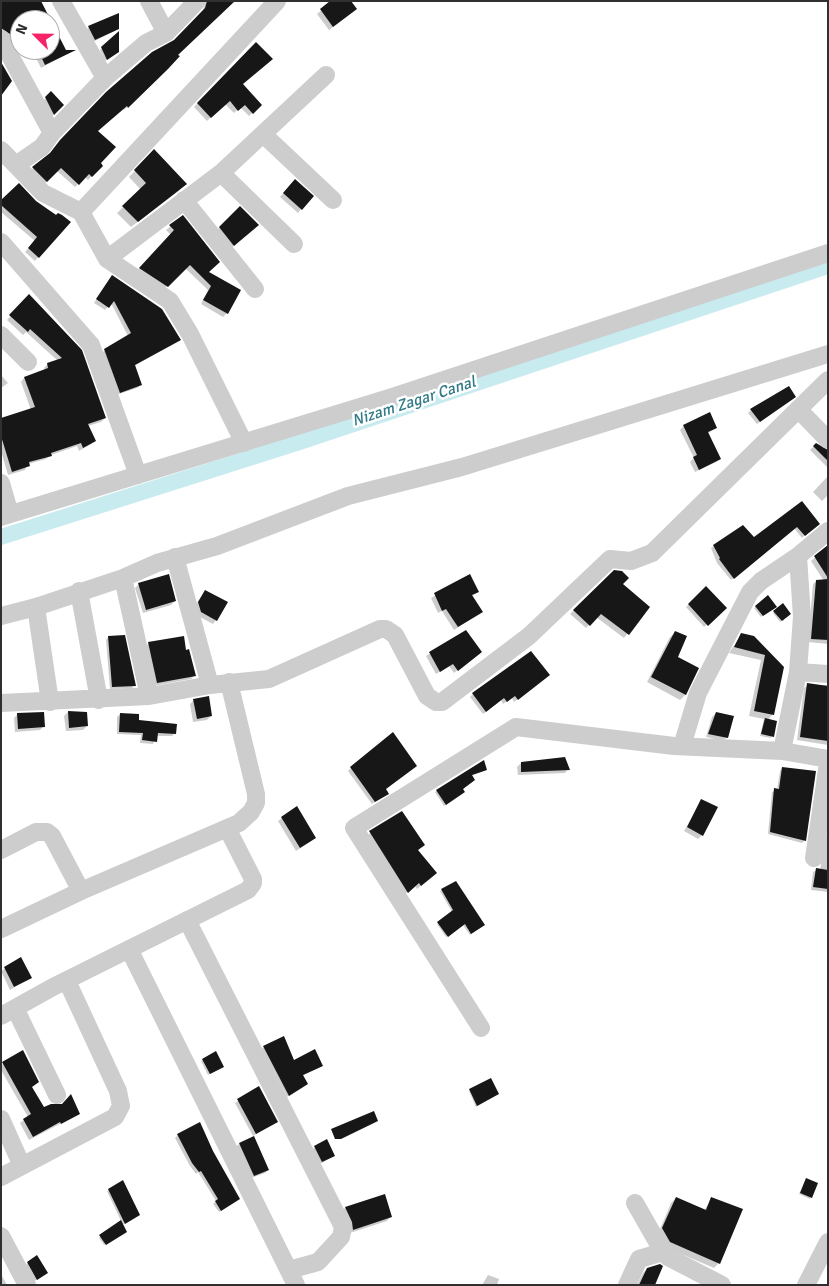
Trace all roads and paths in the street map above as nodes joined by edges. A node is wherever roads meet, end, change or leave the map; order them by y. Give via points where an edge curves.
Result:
1 (61, 1) edge
2 (150, 1) edge
3 (197, 1) edge
4 (277, 1) edge
5 (166, 33) junction
6 (1, 39) edge
7 (326, 75) dead end
8 (105, 78) junction
9 (52, 133) junction
10 (263, 134) junction
11 (1, 150) edge
12 (16, 166) junction
13 (221, 173) junction
14 (184, 200) junction
15 (333, 200) dead end
16 (81, 212) junction
17 (1, 242) edge
18 (294, 244) dead end
19 (828, 253) edge
20 (107, 259) junction
21 (255, 289) dead end
22 (1, 335) edge
23 (828, 354) edge
24 (28, 362) dead end
25 (828, 380) edge
26 (798, 409) junction
27 (828, 440) edge
28 (244, 442) junction
29 (138, 475) junction
30 (1, 483) edge
31 (6, 515) edge
32 (828, 531) edge
33 (798, 556) junction
34 (175, 558) junction
35 (123, 578) junction
36 (79, 592) junction
37 (36, 607) junction
38 (1, 616) edge
39 (798, 672) junction
40 (828, 674) edge
41 (229, 682) junction
42 (210, 685) junction
43 (149, 696) junction
44 (99, 700) junction
45 (50, 702) junction
46 (1, 703) edge
47 (682, 746) junction
48 (782, 751) junction
49 (828, 759) edge
50 (828, 763) edge
51 (227, 828) junction
52 (1, 850) edge
53 (814, 858) dead end
54 (81, 890) junction
55 (187, 920) junction
56 (1, 929) edge
57 (129, 949) junction
58 (66, 981) junction
59 (8, 1012) edge
60 (480, 1028) dead end
61 (57, 1095) dead end
62 (1, 1120) edge
63 (22, 1166) junction
64 (1, 1178) edge
65 (634, 1203) dead end
66 (1, 1236) edge
67 (828, 1242) edge
68 (663, 1252) junction
69 (292, 1277) edge
70 (27, 1285) edge
71 (627, 1285) edge
72 (722, 1285) edge
73 (806, 1285) edge

1 - 8 street
2 - 5 street
3 - 5 street
4 - 16 street
5 - 8 street via 146,43
6 - 9 street
7 - 10 street
8 - 9 street
9 - 12 street via 42,147
10 - 13 street
10 - 15 street
11 - 12 street
12 - 16 street via 43,193
13 - 14 street
13 - 18 street
14 - 20 street
14 - 21 street
16 - 20 street
17 - 29 street via 91,345
19 - 28 street via 392,397
20 - 28 street via 170,302 190,334
22 - 24 street
23 - 34 street via 462,467 348,496 217,546
25 - 26 street
26 - 27 street
26 - 41 street via 652,553 631,561 610,559 529,636 442,702 427,696 395,635 386,629 269,679
28 - 29 street
29 - 31 street
30 - 31 street
32 - 33 street
33 - 39 street via 802,617
33 - 47 street via 750,592 698,693
34 - 35 street via 157,562
34 - 42 street
35 - 36 street
35 - 43 street
36 - 37 street
36 - 44 street
37 - 38 street
37 - 45 street
39 - 40 street
39 - 48 street
41 - 42 street
41 - 51 street via 256,803 252,812
42 - 43 street
43 - 44 street
44 - 45 street
45 - 46 street
47 - 48 street
47 - 60 street via 516,728 354,828
48 - 49 street
50 - 53 street
51 - 54 street
51 - 55 street via 253,883 248,890
52 - 54 street via 36,832 47,832
54 - 56 street
55 - 57 street
55 - 69 street via 343,1227 341,1237 318,1262
57 - 58 street
57 - 69 street
58 - 59 street
58 - 63 street via 118,1091 121,1106 115,1117
59 - 61 street
62 - 63 street
63 - 64 street
65 - 68 street
66 - 70 street
67 - 73 street
68 - 71 street via 638,1259
68 - 72 street

